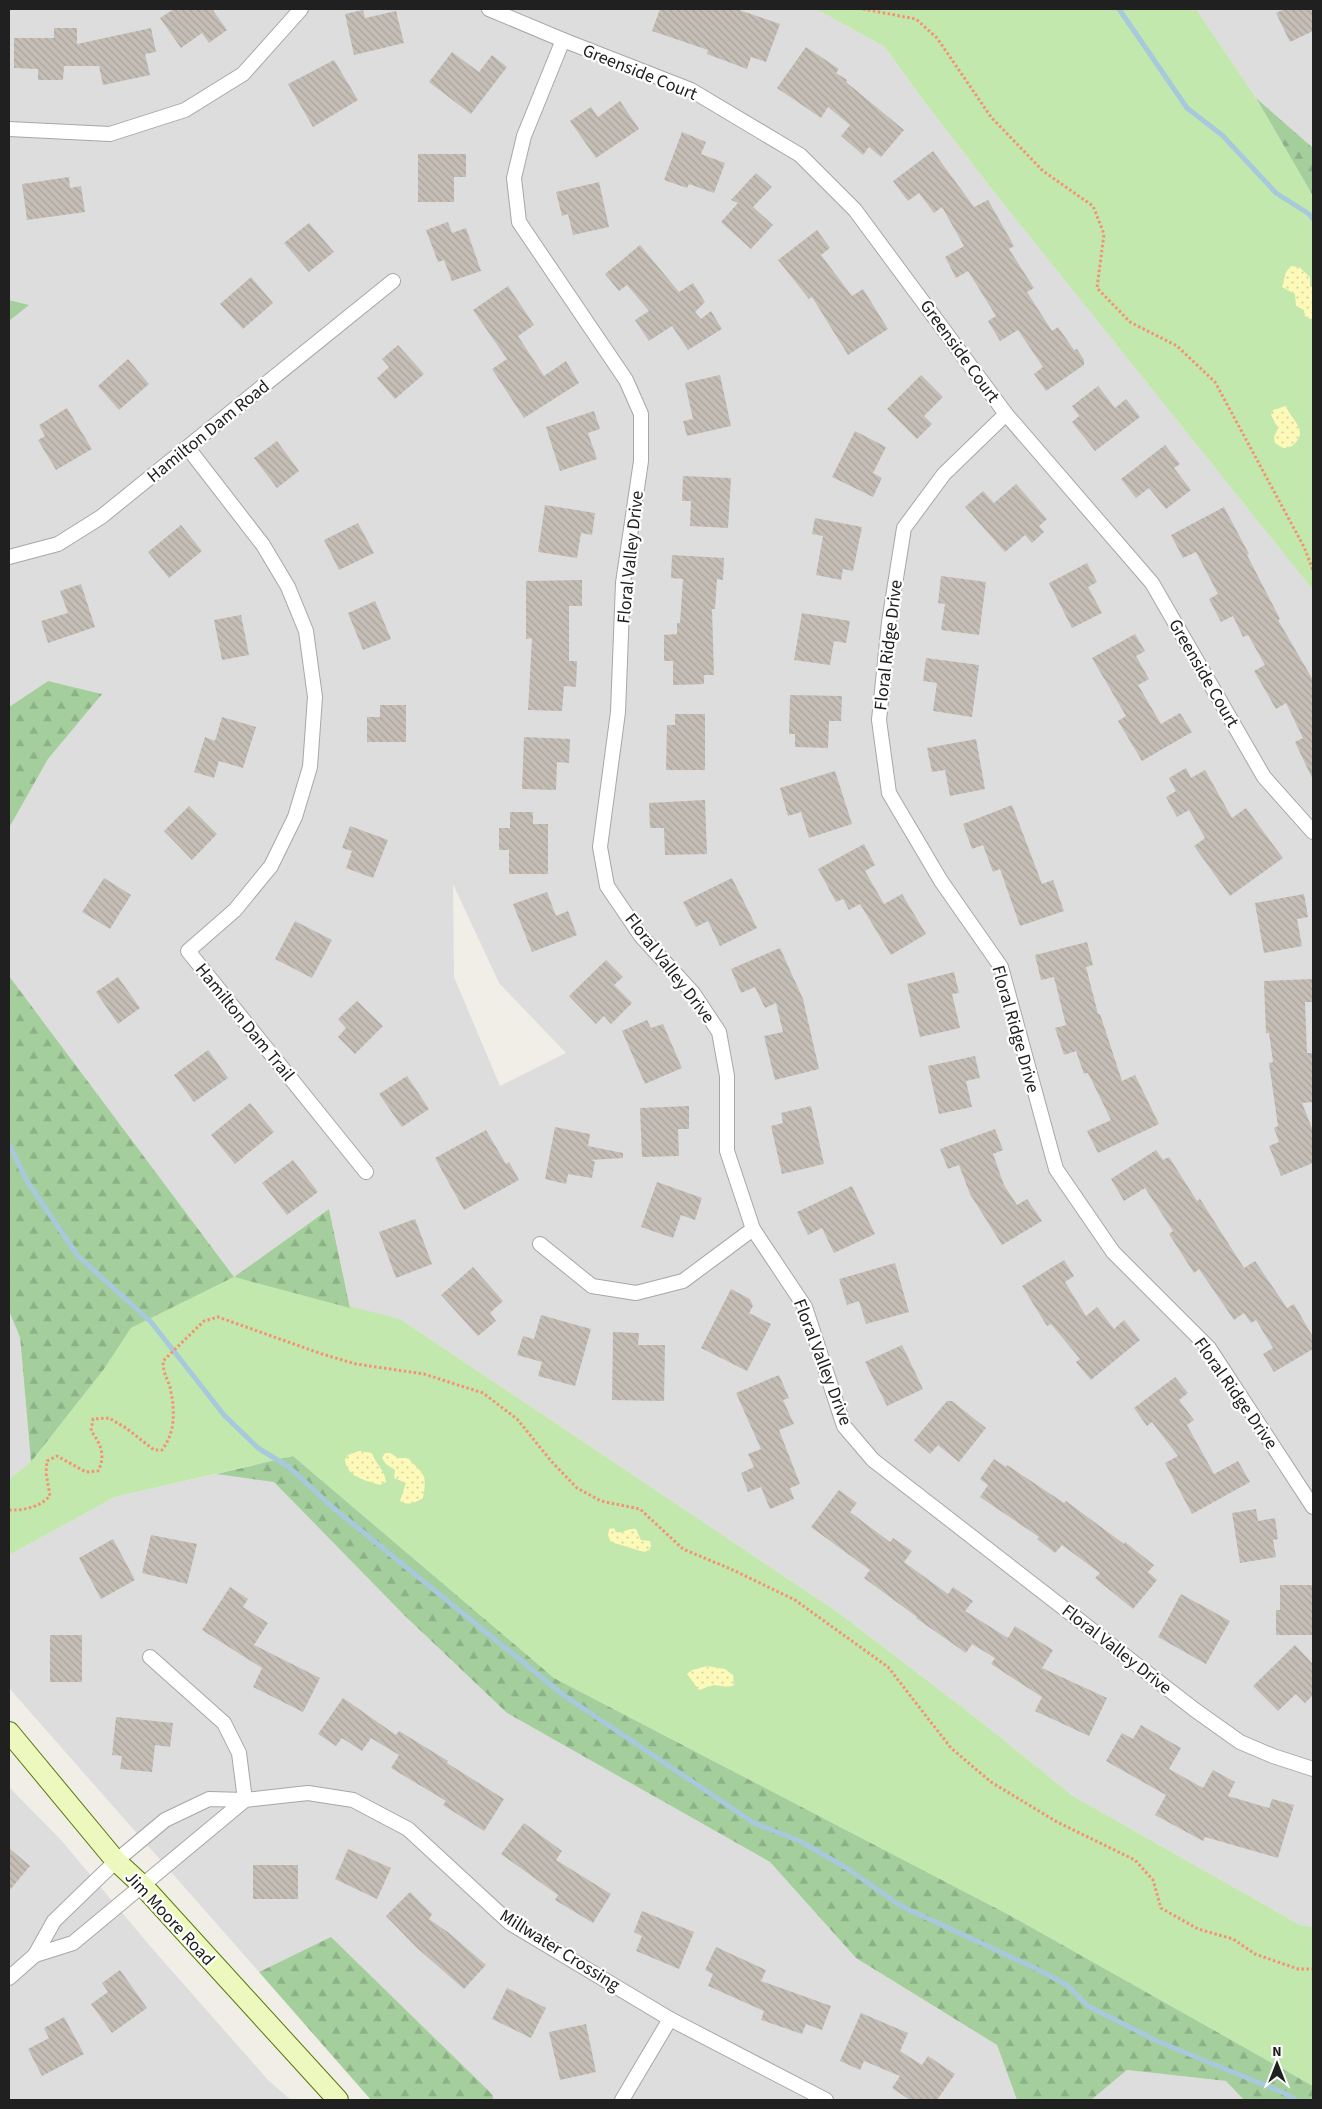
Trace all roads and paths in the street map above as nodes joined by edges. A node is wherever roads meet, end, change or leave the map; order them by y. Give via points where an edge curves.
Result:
1 (301, 9) edge
2 (489, 9) edge
3 (863, 9) edge
4 (563, 40) junction
5 (9, 129) edge
6 (393, 281) dead end
7 (1006, 414) junction
8 (188, 448) junction
9 (9, 557) edge
10 (1313, 570) edge
11 (1313, 832) edge
12 (366, 1172) dead end
13 (753, 1229) junction
14 (540, 1244) dead end
15 (1313, 1506) edge
16 (9, 1510) edge
17 (150, 1657) dead end
18 (9, 1732) edge
19 (1313, 1770) edge
20 (245, 1800) junction
21 (116, 1861) junction
22 (143, 1886) junction
23 (35, 1955) junction
24 (1313, 1969) edge
25 (9, 1978) edge
26 (670, 2019) junction
27 (338, 2100) edge
28 (622, 2100) edge
29 (826, 2100) edge

1 - 5 street via 242,74 185,110 110,134
2 - 4 street, Greenside Court
3 - 10 path via 916,19 937,38 991,117 1044,171 1093,206 1104,234 1097,288 1130,322 1177,346 1216,382 1288,515
4 - 7 street, Greenside Court via 691,90 800,155 855,210
4 - 13 street, Floral Valley Drive via 524,136 514,178 519,222 626,380 641,414 641,461 623,583 618,712 600,847 607,886 641,936 693,992 719,1032 727,1076 727,1151
6 - 8 street, Hamilton Dam Road
7 - 11 street, Greenside Court via 1152,583 1264,777
7 - 15 street, Floral Ridge Drive via 944,474 904,528 878,720 889,793 941,881 1001,967 1056,1169 1113,1252 1209,1348
8 - 9 street, Hamilton Dam Road via 101,517 58,544
8 - 12 street, Hamilton Dam Trail via 263,544 288,587 306,631 315,697 310,767 295,816 271,866 235,910 188,951
13 - 14 street via 683,1281 636,1294 592,1286
13 - 19 street, Floral Valley Drive via 805,1307 844,1426 873,1460 1240,1742
16 - 24 path via 25,1510 43,1503 50,1496 46,1473 48,1461 52,1458 57,1456 86,1472 98,1471 103,1462 100,1444 91,1431 93,1419 109,1418 154,1450 162,1450 174,1425 171,1390 163,1373 163,1361 204,1321 218,1317 356,1364 424,1374 483,1393 517,1419 576,1488 601,1501 640,1509 683,1549 795,1600 888,1667 951,1748 991,1782 1057,1822 1135,1860 1153,1880 1161,1908 1198,1929 1233,1939 1255,1954 1298,1969
17 - 20 street via 224,1723 239,1753
18 - 21 street, Jim Moore Road
20 - 21 street, Millwater Crossing via 209,1799 165,1820
20 - 22 street
20 - 26 street, Millwater Crossing via 308,1793 353,1800 408,1829 510,1923
21 - 22 street, Jim Moore Road
21 - 23 street, Millwater Crossing via 54,1921
22 - 23 street via 73,1943
22 - 27 street, Jim Moore Road
23 - 25 street
26 - 28 street
26 - 29 street, Millwater Crossing

